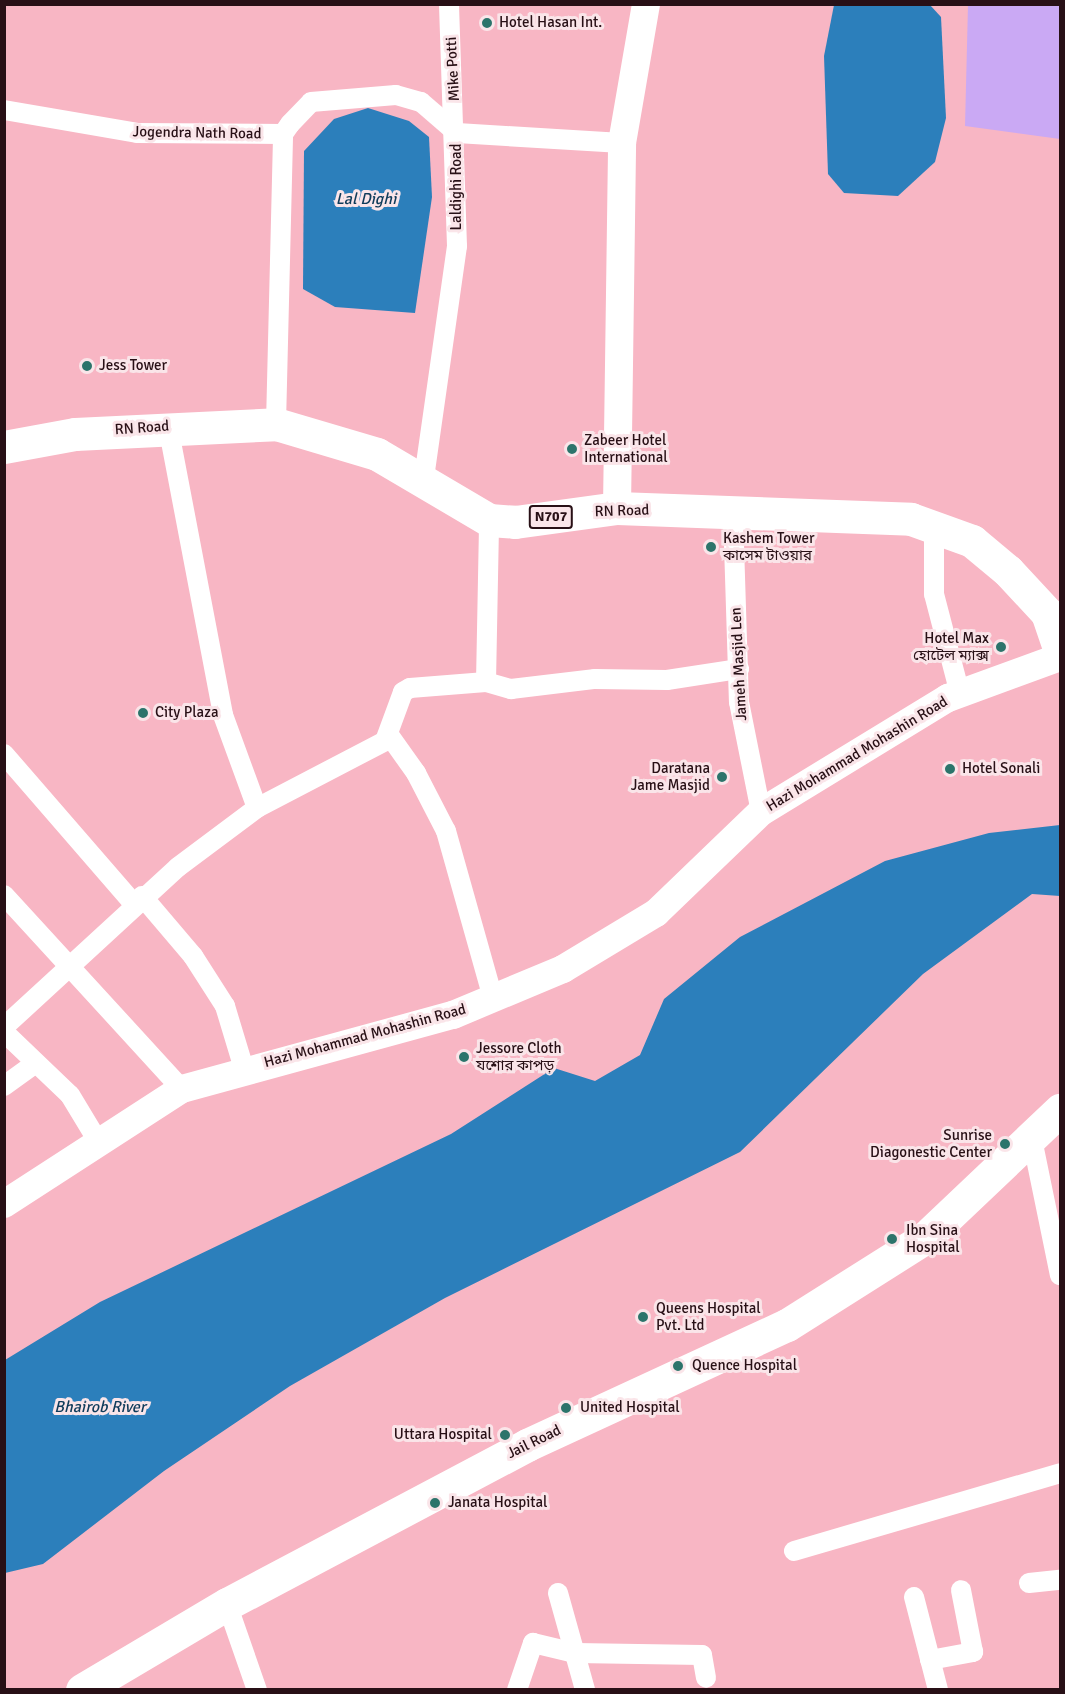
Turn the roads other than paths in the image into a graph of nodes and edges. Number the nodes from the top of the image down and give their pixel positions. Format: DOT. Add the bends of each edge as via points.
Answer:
graph roads {
  1 [pos="449,4"];
  2 [pos="646,4"];
  3 [pos="4,110"];
  4 [pos="283,134"];
  5 [pos="457,134"];
  6 [pos="622,142"];
  7 [pos="276,424"];
  8 [pos="168,426"];
  9 [pos="4,447"];
  10 [pos="424,478"];
  11 [pos="617,508"];
  12 [pos="733,513"];
  13 [pos="489,520"];
  14 [pos="934,524"];
  15 [pos="1060,651"];
  16 [pos="1060,657"];
  17 [pos="739,669"];
  18 [pos="486,682"];
  19 [pos="960,694"];
  20 [pos="389,735"];
  21 [pos="4,754"];
  22 [pos="257,808"];
  23 [pos="761,812"];
  24 [pos="4,895"];
  25 [pos="138,899"];
  26 [pos="73,968"];
  27 [pos="493,998"];
  28 [pos="4,1027"];
  29 [pos="4,1032"];
  30 [pos="36,1063"];
  31 [pos="244,1069"];
  32 [pos="4,1086"];
  33 [pos="182,1089"];
  34 [pos="1060,1110"];
  35 [pos="1032,1138"];
  36 [pos="99,1143"];
  37 [pos="4,1204"];
  38 [pos="1060,1275"];
  39 [pos="1060,1473"];
  40 [pos="794,1551"];
  41 [pos="1060,1580"];
  42 [pos="1029,1583"];
  43 [pos="961,1590"];
  44 [pos="558,1593"];
  45 [pos="914,1597"];
  46 [pos="227,1604"];
  47 [pos="575,1653"];
  48 [pos="930,1660"];
  49 [pos="706,1678"];
  50 [pos="82,1689"];
  51 [pos="257,1689"];
  52 [pos="517,1689"];
  53 [pos="585,1689"];
  54 [pos="938,1689"];
  1 -- 5 [label="street, Mike Potti"];
  2 -- 6 [label="street"];
  3 -- 4 [label="street, Jogendra Nath Road" via="137,133"];
  4 -- 5 [label="street, Laldighi Road" via="311,102 369,94 422,102"];
  4 -- 7 [label="street"];
  5 -- 6 [label="street"];
  5 -- 10 [label="street, Laldighi Road" via="457,246"];
  6 -- 11 [label="street"];
  7 -- 8 [label="highway, RN Road"];
  7 -- 10 [label="highway, RN Road" via="326,435"];
  8 -- 9 [label="highway, RN Road" via="75,434"];
  8 -- 22 [label="street" via="224,715"];
  10 -- 13 [label="highway, RN Road"];
  11 -- 12 [label="highway, RN Road / N707"];
  11 -- 13 [label="highway, RN Road / N707" via="515,522"];
  12 -- 14 [label="highway, RN Road / N707"];
  12 -- 17 [label="street, Jameh Masjid Len"];
  13 -- 18 [label="street"];
  14 -- 15 [label="highway, RN Road / N707" via="972,541 1008,571 1047,613"];
  14 -- 19 [label="street" via="934,594"];
  16 -- 19 [label="street, Hazi Mohammad Mohashin Road"];
  17 -- 18 [label="street" via="667,680 595,678 511,689"];
  17 -- 23 [label="street, Jameh Masjid Len" via="746,760"];
  18 -- 20 [label="street" via="403,692"];
  19 -- 23 [label="street, Hazi Mohammad Mohashin Road"];
  20 -- 22 [label="street"];
  20 -- 27 [label="street" via="416,773 446,831"];
  21 -- 25 [label="street"];
  22 -- 25 [label="street"];
  23 -- 27 [label="street, Hazi Mohammad Mohashin Road" via="646,919 563,969"];
  24 -- 26 [label="street"];
  25 -- 26 [label="street"];
  25 -- 31 [label="street" via="194,956 225,1006"];
  26 -- 28 [label="street"];
  26 -- 33 [label="street"];
  27 -- 31 [label="street, Hazi Mohammad Mohashin Road" via="453,1016"];
  29 -- 30 [label="street"];
  30 -- 32 [label="street"];
  30 -- 36 [label="street" via="70,1095"];
  31 -- 33 [label="street, Hazi Mohammad Mohashin Road"];
  33 -- 36 [label="street, Hazi Mohammad Mohashin Road"];
  34 -- 35 [label="highway, Jail Road"];
  35 -- 38 [label="street"];
  35 -- 46 [label="highway, Jail Road" via="926,1237 787,1325 527,1445"];
  36 -- 37 [label="street, Hazi Mohammad Mohashin Road"];
  39 -- 40 [label="street"];
  41 -- 42 [label="street"];
  43 -- 48 [label="street" via="973,1652"];
  44 -- 47 [label="street"];
  45 -- 48 [label="street"];
  46 -- 50 [label="highway, Jail Road"];
  46 -- 51 [label="street"];
  47 -- 49 [label="street" via="702,1655"];
  47 -- 52 [label="street" via="533,1643"];
  47 -- 53 [label="street"];
  48 -- 54 [label="street"];
}
